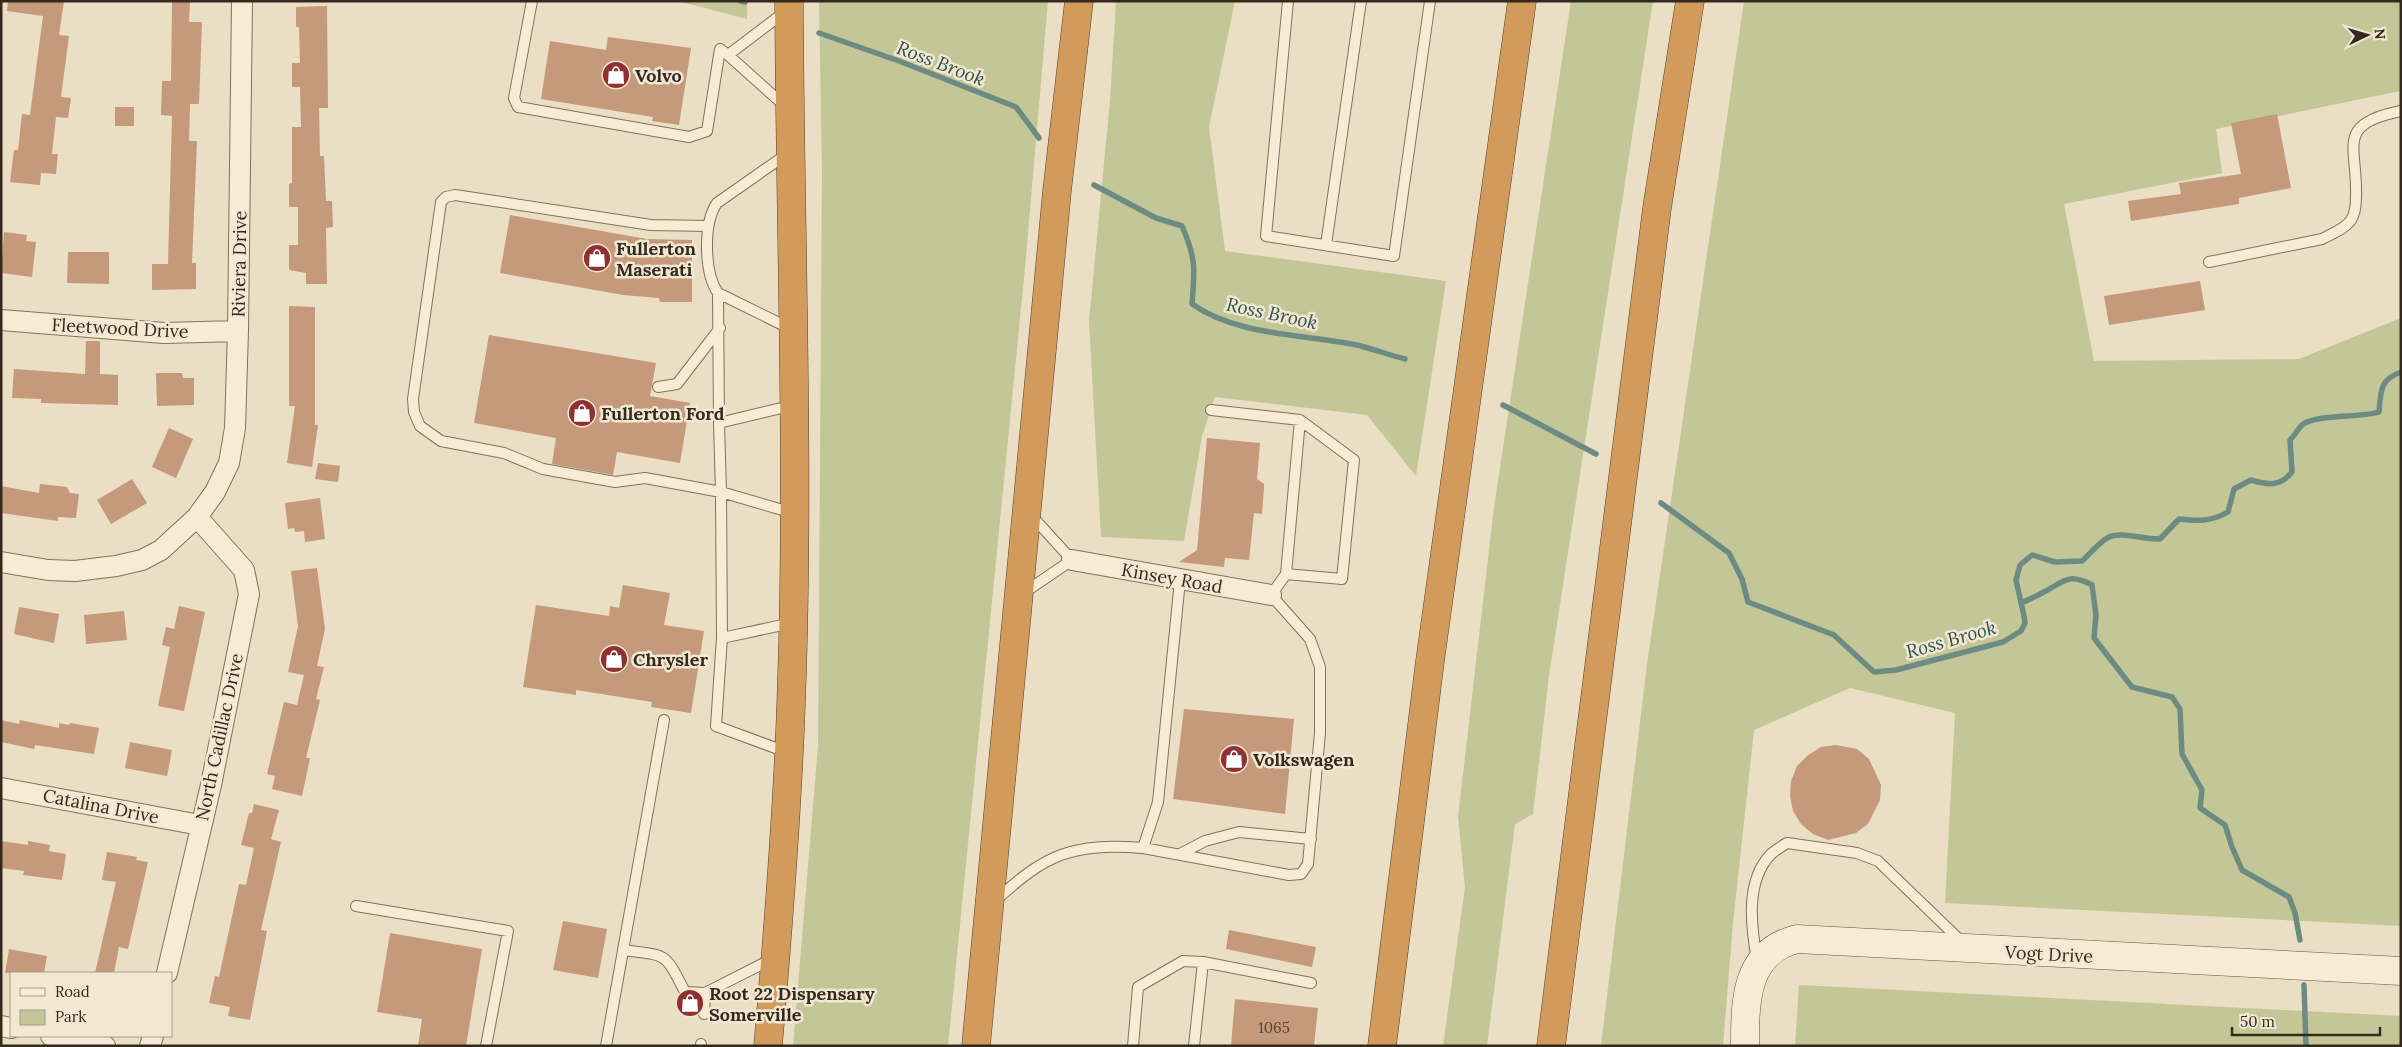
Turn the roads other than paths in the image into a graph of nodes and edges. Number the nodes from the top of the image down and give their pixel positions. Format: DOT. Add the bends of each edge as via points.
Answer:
graph roads {
  1 [pos="242,1"];
  2 [pos="532,1"];
  3 [pos="1079,1"];
  4 [pos="1288,1"];
  5 [pos="1361,1"];
  6 [pos="1430,1"];
  7 [pos="1522,1"];
  8 [pos="1690,1"];
  9 [pos="789,5"];
  10 [pos="728,55"];
  11 [pos="789,110"];
  12 [pos="2401,111"];
  13 [pos="790,152"];
  14 [pos="708,226"];
  15 [pos="1326,246"];
  16 [pos="2209,262"];
  17 [pos="718,293"];
  18 [pos="1,320"];
  19 [pos="720,328"];
  20 [pos="238,331"];
  21 [pos="795,331"];
  22 [pos="658,387"];
  23 [pos="795,405"];
  24 [pos="1211,410"];
  25 [pos="1300,420"];
  26 [pos="719,422"];
  27 [pos="721,492"];
  28 [pos="1026,510"];
  29 [pos="794,513"];
  30 [pos="197,517"];
  31 [pos="1072,560"];
  32 [pos="1,562"];
  33 [pos="1286,574"];
  34 [pos="1180,580"];
  35 [pos="1271,595"];
  36 [pos="1017,597"];
  37 [pos="792,623"];
  38 [pos="722,638"];
  39 [pos="664,720"];
  40 [pos="789,753"];
  41 [pos="1,788"];
  42 [pos="200,825"];
  43 [pos="1311,839"];
  44 [pos="1143,848"];
  45 [pos="1180,854"];
  46 [pos="356,906"];
  47 [pos="989,906"];
  48 [pos="623,950"];
  49 [pos="1970,950"];
  50 [pos="776,957"];
  51 [pos="1203,962"];
  52 [pos="1758,964"];
  53 [pos="2401,971"];
  54 [pos="167,972"];
  55 [pos="1311,982"];
  56 [pos="773,987"];
  57 [pos="705,994"];
  58 [pos="704,1014"];
  59 [pos="56,1037"];
  60 [pos="105,1046"];
  61 [pos="486,1046"];
  62 [pos="606,1046"];
  63 [pos="754,1046"];
  64 [pos="768,1046"];
  65 [pos="976,1046"];
  66 [pos="1133,1046"];
  67 [pos="1194,1046"];
  68 [pos="1382,1046"];
  69 [pos="1551,1046"];
  70 [pos="1745,1046"];
  1 -- 20 [label="street, Riviera Drive"];
  2 -- 10 [label="lane" via="514,98 518,107 689,137 699,135 707,131 720,49"];
  3 -- 28 [label="highway"];
  4 -- 15 [label="lane" via="1266,236"];
  5 -- 15 [label="lane"];
  6 -- 15 [label="lane" via="1394,256"];
  7 -- 68 [label="highway" via="1431,651"];
  8 -- 69 [label="highway" via="1656,218"];
  9 -- 10 [label="lane"];
  9 -- 11 [label="highway"];
  10 -- 11 [label="lane"];
  11 -- 13 [label="highway"];
  12 -- 16 [label="lane" via="2376,116 2363,124 2356,134 2352,151 2357,182 2356,204 2351,220 2338,231 2322,239"];
  13 -- 14 [label="lane" via="717,203"];
  13 -- 21 [label="highway"];
  14 -- 17 [label="lane" via="708,269"];
  14 -- 27 [label="lane" via="651,225 455,195 446,197 441,202 413,399 420,426 441,441 504,453 543,469 615,482 645,478"];
  17 -- 19 [label="lane"];
  17 -- 21 [label="lane"];
  18 -- 20 [label="street, Fleetwood Drive" via="164,332"];
  19 -- 22 [label="lane" via="677,384"];
  19 -- 26 [label="lane"];
  20 -- 30 [label="street, Riviera Drive" via="236,428 229,463 215,492"];
  21 -- 23 [label="highway"];
  23 -- 26 [label="lane"];
  23 -- 29 [label="highway"];
  24 -- 25 [label="lane"];
  25 -- 33 [label="lane"];
  25 -- 33 [label="lane" via="1354,460 1342,579"];
  26 -- 27 [label="lane"];
  27 -- 29 [label="lane"];
  27 -- 38 [label="lane"];
  28 -- 31 [label="lane"];
  28 -- 36 [label="highway"];
  29 -- 37 [label="highway"];
  30 -- 32 [label="street, Riviera Drive" via="161,550 142,560 116,566 75,571"];
  30 -- 42 [label="street, North Cadillac Drive" via="244,570 249,594"];
  31 -- 34 [label="street, Kinsey Road"];
  31 -- 36 [label="lane"];
  33 -- 35 [label="lane"];
  34 -- 35 [label="street, Kinsey Road"];
  34 -- 44 [label="lane" via="1158,802"];
  35 -- 43 [label="lane" via="1310,639 1320,667 1320,733"];
  36 -- 47 [label="highway"];
  37 -- 38 [label="lane"];
  37 -- 40 [label="highway"];
  38 -- 40 [label="lane" via="716,726"];
  39 -- 48 [label="lane"];
  40 -- 50 [label="highway"];
  41 -- 42 [label="street, Catalina Drive"];
  42 -- 54 [label="street, North Cadillac Drive"];
  43 -- 45 [label="lane" via="1239,832 1205,841"];
  43 -- 45 [label="lane" via="1307,868 1298,875"];
  44 -- 45 [label="lane"];
  44 -- 47 [label="lane" via="1105,846 1068,851 1017,880"];
  46 -- 61 [label="lane" via="508,932"];
  47 -- 65 [label="highway"];
  48 -- 57 [label="lane" via="660,955 669,961 685,992"];
  48 -- 62 [label="lane"];
  49 -- 52 [label="street, Vogt Drive" via="1797,939 1781,943"];
  49 -- 52 [label="lane" via="1878,861 1856,853 1787,843 1771,854 1755,881 1752,913"];
  49 -- 53 [label="street, Vogt Drive"];
  50 -- 56 [label="highway"];
  50 -- 57 [label="lane"];
  51 -- 55 [label="lane"];
  51 -- 66 [label="lane" via="1183,961 1138,987"];
  51 -- 67 [label="lane"];
  52 -- 70 [label="street, Vogt Drive" via="1750,983 1745,1014"];
  56 -- 63 [label="highway"];
  56 -- 64 [label="highway"];
  57 -- 58 [label="lane"];
  59 -- 60 [label="street"];
}
